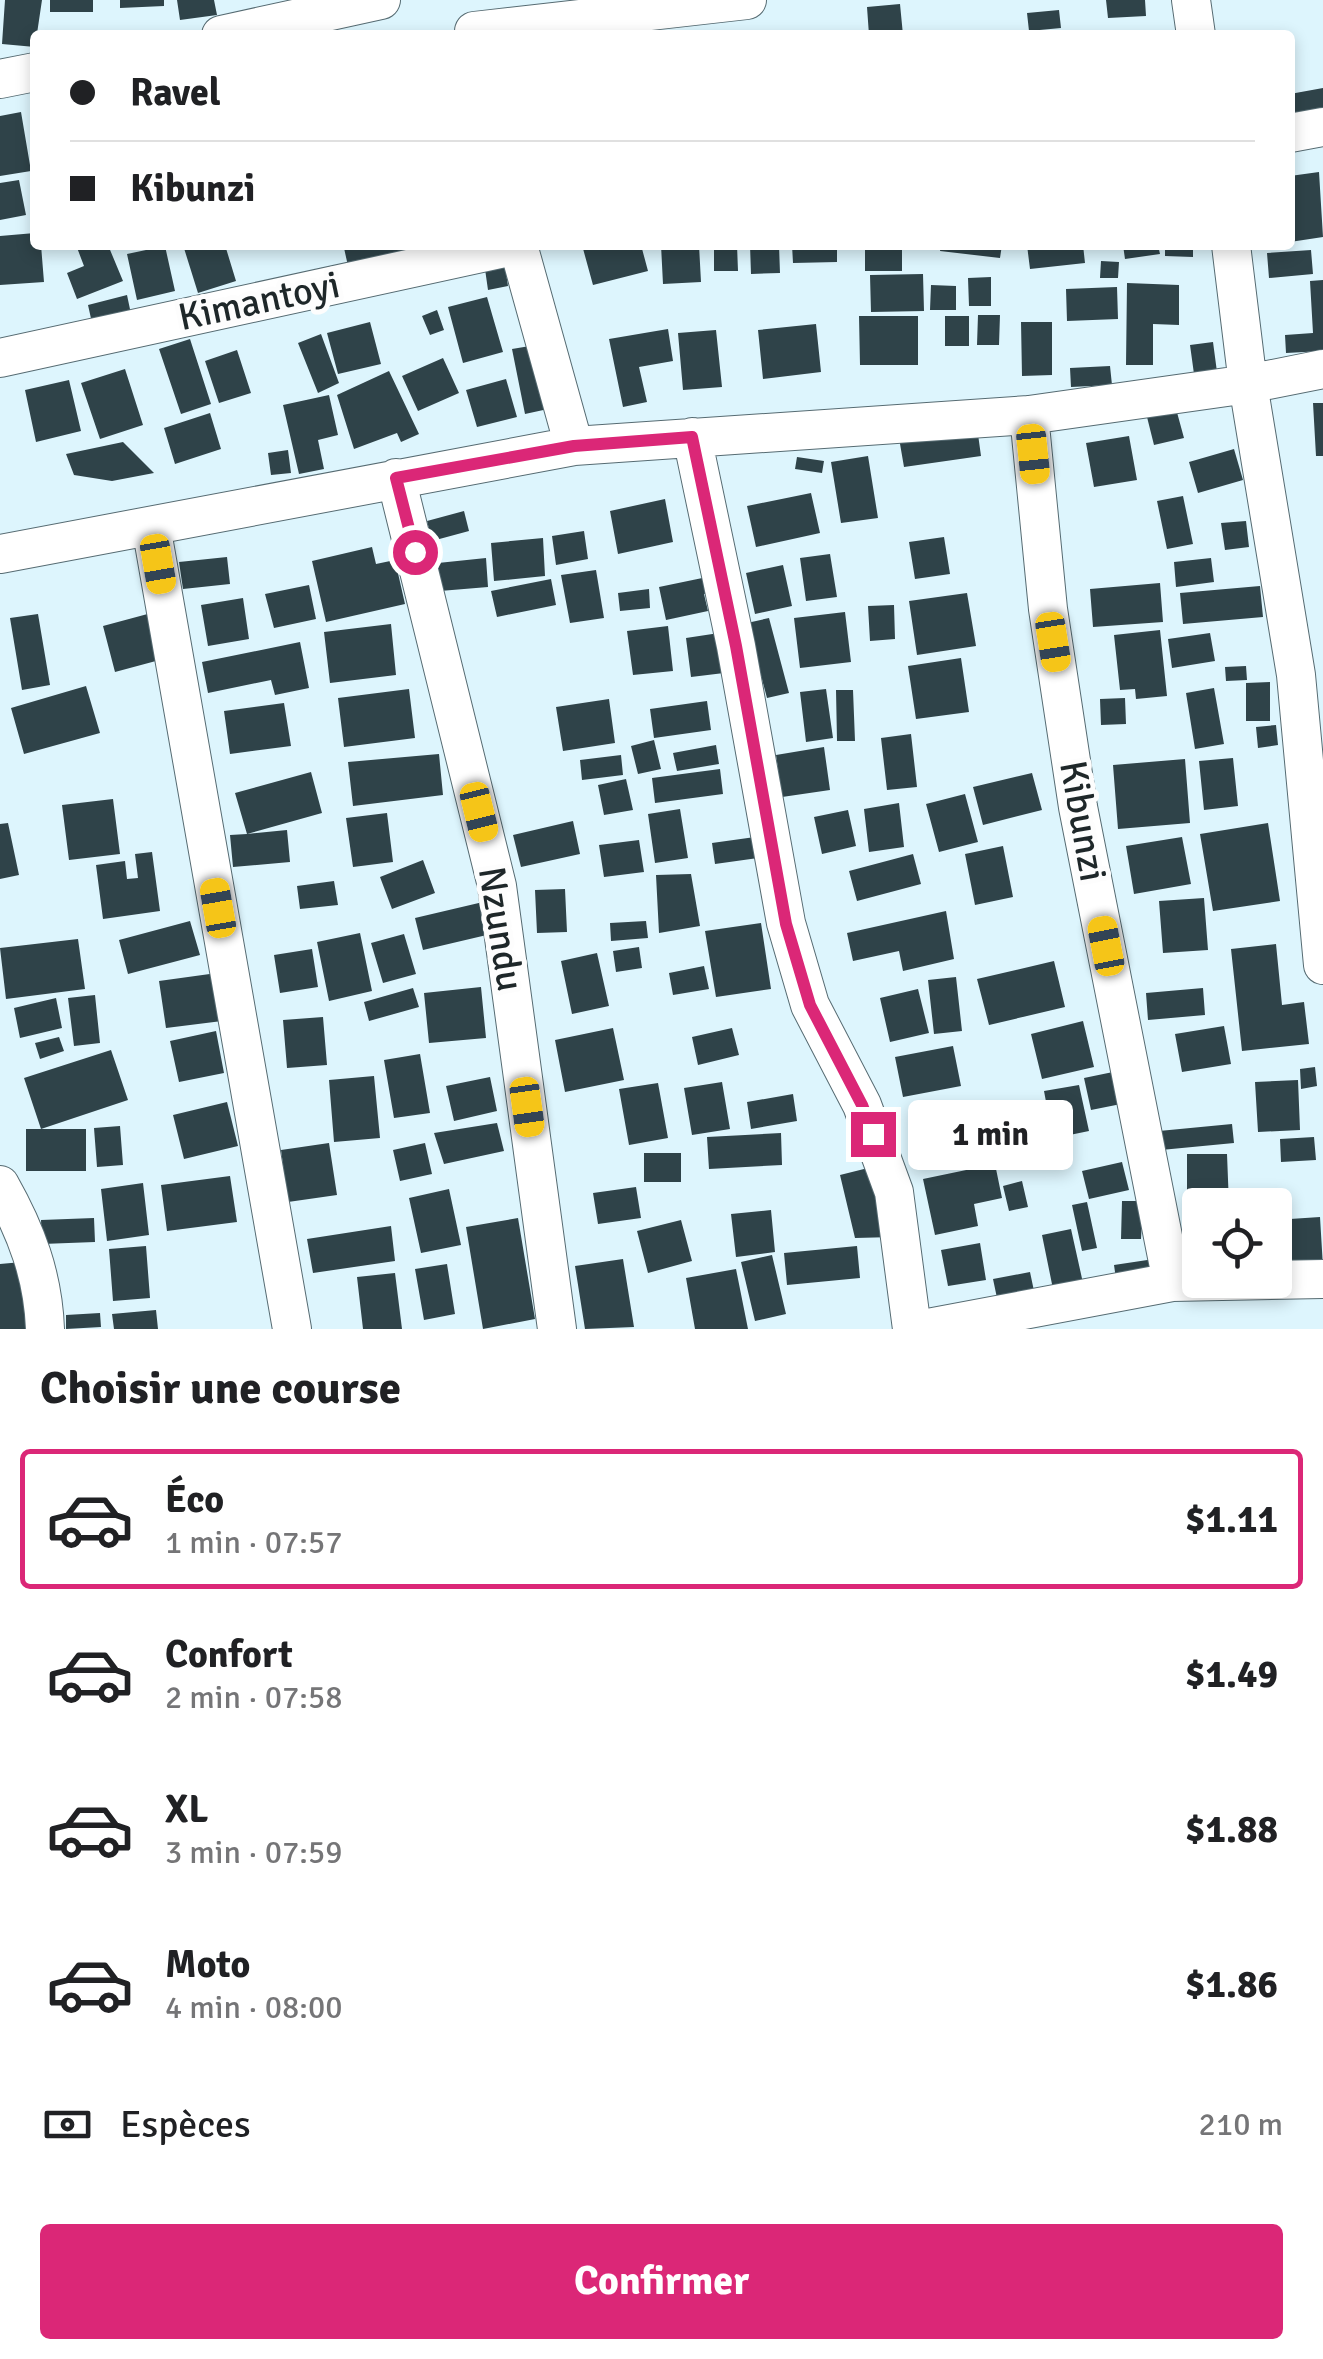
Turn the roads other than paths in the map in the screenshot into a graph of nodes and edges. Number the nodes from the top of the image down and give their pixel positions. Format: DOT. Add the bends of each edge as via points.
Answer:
graph roads {
  1 [pos="381,0"];
  2 [pos="746,0"];
  3 [pos="1190,0"];
  4 [pos="471,22"];
  5 [pos="244,30"];
  6 [pos="1195,30"];
  7 [pos="30,73"];
  8 [pos="0,79"];
  9 [pos="1323,127"];
  10 [pos="1295,132"];
  11 [pos="495,250"];
  12 [pos="519,250"];
  13 [pos="1232,250"];
  14 [pos="0,358"];
  15 [pos="1323,368"];
  16 [pos="1248,384"];
  17 [pos="1029,416"];
  18 [pos="692,437"];
  19 [pos="574,446"];
  20 [pos="396,478"];
  21 [pos="151,526"];
  22 [pos="0,554"];
  23 [pos="1323,965"];
  24 [pos="0,1184"];
  25 [pos="1323,1279"];
  26 [pos="1172,1282"];
  27 [pos="45,1329"];
  28 [pos="292,1329"];
  29 [pos="557,1329"];
  30 [pos="912,1329"];
  31 [pos="922,1329"];
  1 -- 5 [label="street"];
  2 -- 4 [label="street"];
  3 -- 6 [label="street"];
  7 -- 8 [label="street"];
  9 -- 10 [label="street"];
  11 -- 14 [label="street, Kimantoyi"];
  12 -- 19 [label="street"];
  13 -- 16 [label="street"];
  15 -- 16 [label="street"];
  16 -- 17 [label="street"];
  16 -- 23 [label="street" via="1296,675"];
  17 -- 18 [label="street"];
  17 -- 26 [label="street, Kibunzi" via="1078,808"];
  18 -- 19 [label="street"];
  18 -- 30 [label="street" via="786,924 810,1005 862,1105 894,1192"];
  19 -- 20 [label="street"];
  20 -- 21 [label="street"];
  20 -- 29 [label="street, Nzundu" via="497,886"];
  21 -- 22 [label="street"];
  21 -- 28 [label="street"];
  24 -- 27 [label="street" via="25,1230 44,1292"];
  25 -- 26 [label="street"];
  26 -- 31 [label="street"];
}
